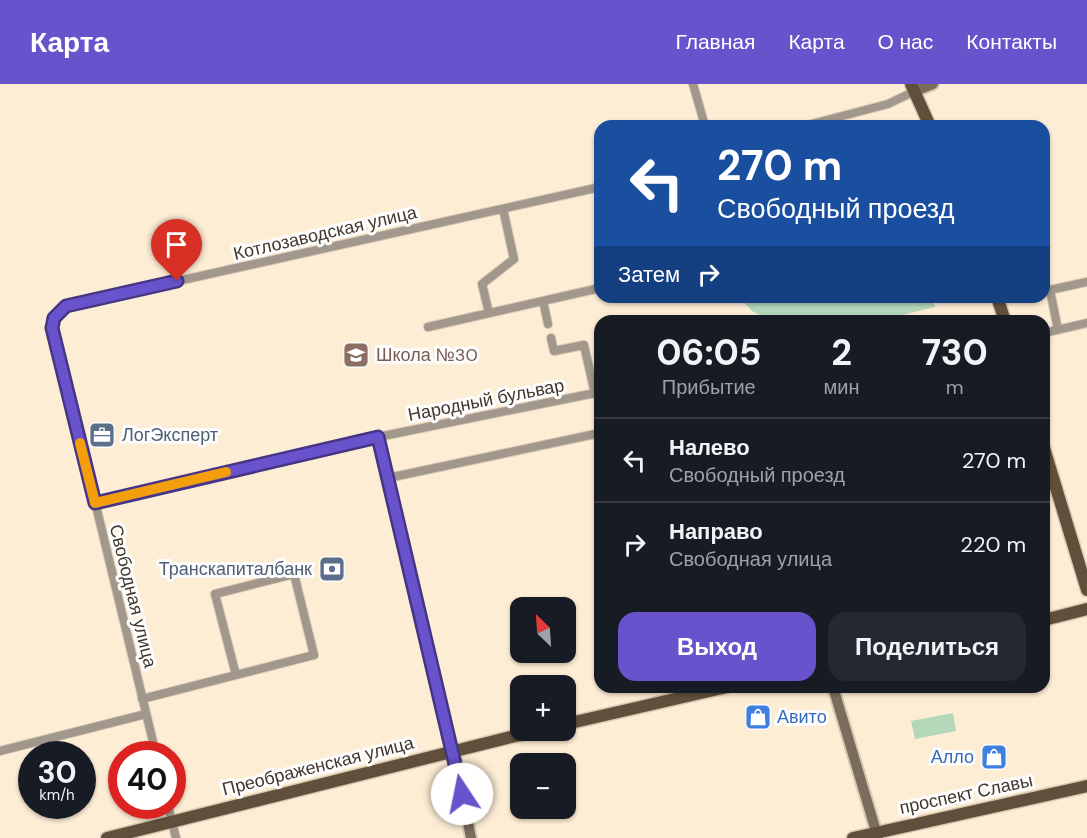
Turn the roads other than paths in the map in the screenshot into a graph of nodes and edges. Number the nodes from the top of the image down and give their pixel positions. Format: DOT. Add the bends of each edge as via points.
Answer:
graph roads {
  1 [pos="693,84"];
  2 [pos="933,84"];
  3 [pos="913,89"];
  4 [pos="703,120"];
  5 [pos="827,120"];
  6 [pos="927,120"];
  7 [pos="594,188"];
  8 [pos="503,209"];
  9 [pos="1087,282"];
  10 [pos="594,289"];
  11 [pos="543,301"];
  12 [pos="59,312"];
  13 [pos="489,313"];
  14 [pos="1087,323"];
  15 [pos="548,324"];
  16 [pos="428,327"];
  17 [pos="1058,330"];
  18 [pos="1050,332"];
  19 [pos="551,338"];
  20 [pos="594,382"];
  21 [pos="594,394"];
  22 [pos="594,434"];
  23 [pos="378,437"];
  24 [pos="1050,468"];
  25 [pos="388,478"];
  26 [pos="95,503"];
  27 [pos="1087,590"];
  28 [pos="1087,609"];
  29 [pos="1050,618"];
  30 [pos="236,675"];
  31 [pos="701,693"];
  32 [pos="834,693"];
  33 [pos="142,699"];
  34 [pos="146,714"];
  35 [pos="576,722"];
  36 [pos="510,737"];
  37 [pos="153,741"];
  38 [pos="454,750"];
  39 [pos="0,751"];
  40 [pos="1087,786"];
  41 [pos="172,821"];
  42 [pos="877,835"];
  43 [pos="107,838"];
  44 [pos="176,838"];
  45 [pos="471,838"];
  46 [pos="854,838"];
  1 -- 4 [label="street"];
  2 -- 3 [label="street"];
  3 -- 5 [label="street" via="888,104"];
  3 -- 6 [label="main road"];
  7 -- 8 [label="street, Котлозаводская улица"];
  8 -- 12 [label="street, Котлозаводская улица" via="66,306"];
  8 -- 13 [label="street" via="514,260 482,284"];
  9 -- 17 [label="street" via="1050,290"];
  10 -- 11 [label="street"];
  11 -- 13 [label="street"];
  11 -- 15 [label="street"];
  12 -- 26 [label="street, Свободная улица" via="52,328"];
  13 -- 16 [label="street"];
  14 -- 17 [label="street"];
  17 -- 18 [label="street"];
  19 -- 20 [label="street" via="554,351 584,345"];
  21 -- 23 [label="street, Народный бульвар"];
  22 -- 25 [label="street"];
  23 -- 25 [label="street"];
  23 -- 26 [label="street, Народный бульвар"];
  24 -- 27 [label="main road"];
  25 -- 38 [label="street"];
  26 -- 33 [label="street, Свободная улица"];
  28 -- 29 [label="main road"];
  30 -- 30 [label="street" via="314,655 294,574 215,594"];
  30 -- 33 [label="street"];
  31 -- 35 [label="main road"];
  32 -- 42 [label="street"];
  33 -- 34 [label="street, Свободная улица"];
  34 -- 37 [label="street, Свободная улица"];
  34 -- 39 [label="street"];
  36 -- 38 [label="main road, Преображенская улица"];
  38 -- 41 [label="main road, Преображенская улица"];
  38 -- 45 [label="street"];
  40 -- 42 [label="main road, проспект Славы"];
  41 -- 43 [label="main road, Преображенская улица"];
  41 -- 44 [label="street"];
  42 -- 46 [label="main road, проспект Славы"];
}
